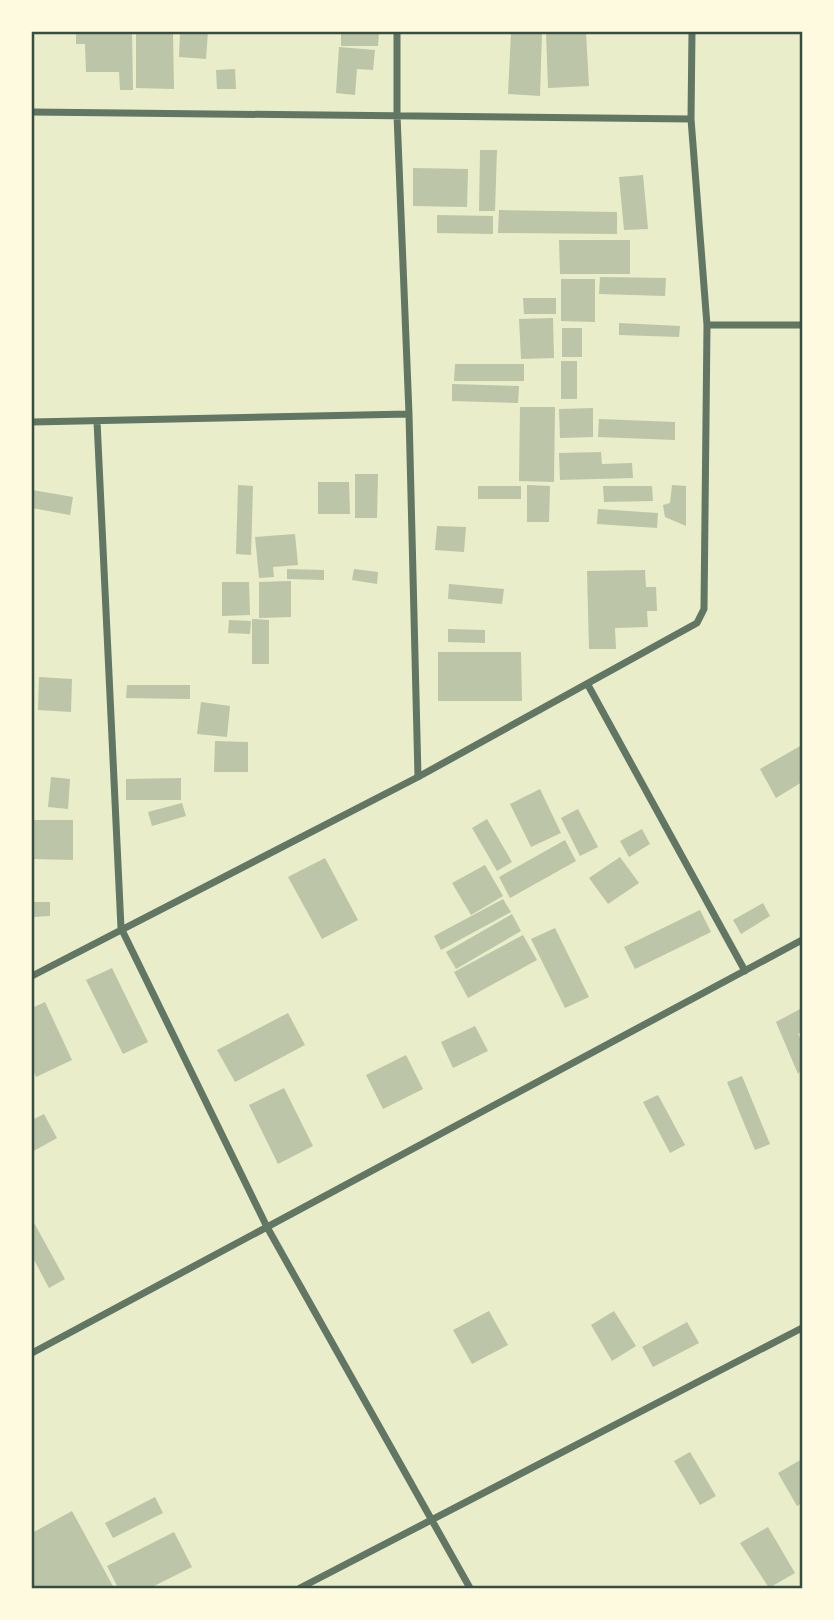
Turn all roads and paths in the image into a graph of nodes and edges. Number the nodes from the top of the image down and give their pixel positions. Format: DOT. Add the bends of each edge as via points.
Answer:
graph roads {
  1 [pos="397,32"];
  2 [pos="692,32"];
  3 [pos="32,112"];
  4 [pos="397,115"];
  5 [pos="691,119"];
  6 [pos="707,325"];
  7 [pos="803,325"];
  8 [pos="409,414"];
  9 [pos="97,421"];
  10 [pos="32,422"];
  11 [pos="588,685"];
  12 [pos="418,777"];
  13 [pos="121,928"];
  14 [pos="801,940"];
  15 [pos="745,971"];
  16 [pos="32,976"];
  17 [pos="267,1227"];
  18 [pos="803,1328"];
  19 [pos="32,1353"];
  20 [pos="431,1520"];
  21 [pos="300,1588"];
  22 [pos="470,1588"];
  1 -- 4 [label="street"];
  2 -- 5 [label="street"];
  3 -- 4 [label="street"];
  4 -- 5 [label="street"];
  4 -- 8 [label="street"];
  5 -- 6 [label="street"];
  6 -- 7 [label="street"];
  6 -- 11 [label="street" via="704,609 690,629"];
  8 -- 9 [label="street"];
  8 -- 12 [label="street"];
  9 -- 10 [label="street"];
  9 -- 13 [label="street"];
  11 -- 12 [label="street"];
  11 -- 15 [label="street"];
  12 -- 13 [label="street"];
  13 -- 16 [label="street"];
  13 -- 17 [label="street"];
  14 -- 15 [label="street"];
  15 -- 17 [label="street"];
  17 -- 19 [label="street"];
  17 -- 20 [label="street"];
  18 -- 20 [label="street"];
  20 -- 21 [label="street"];
  20 -- 22 [label="street"];
}
